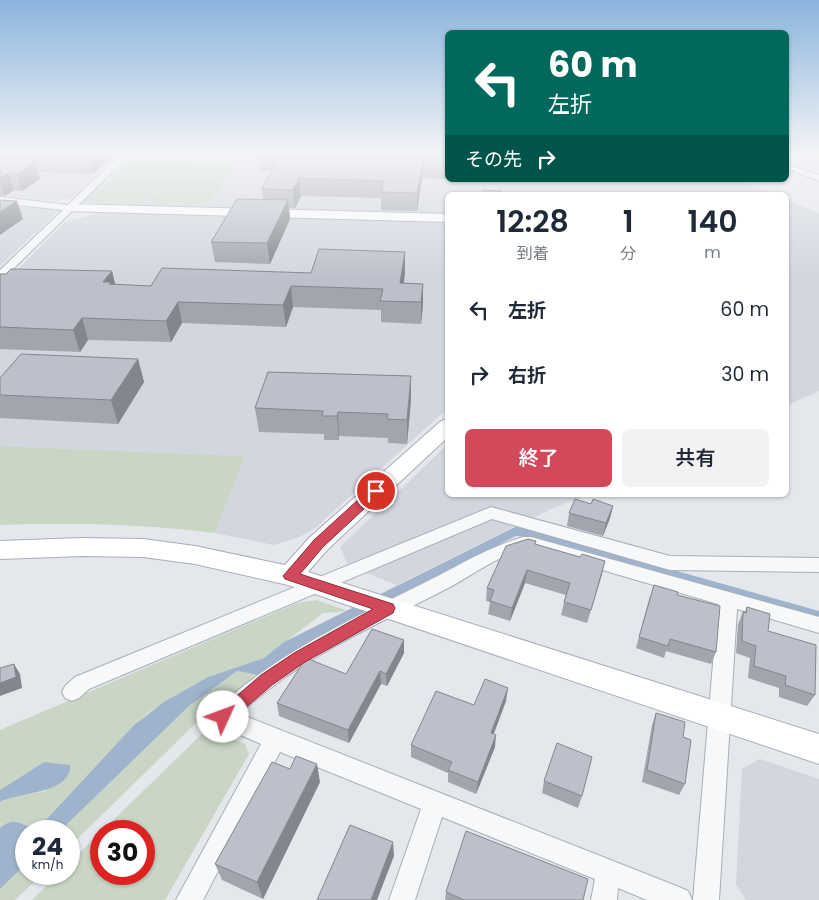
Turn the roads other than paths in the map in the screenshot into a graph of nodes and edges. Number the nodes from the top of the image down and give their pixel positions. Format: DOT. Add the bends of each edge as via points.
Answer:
graph roads {
  1 [pos="83,195"];
  2 [pos="0,200"];
  3 [pos="70,208"];
  4 [pos="445,218"];
  5 [pos="0,276"];
  6 [pos="445,428"];
  7 [pos="0,550"];
  8 [pos="819,565"];
  9 [pos="290,576"];
  10 [pos="316,585"];
  11 [pos="728,600"];
  12 [pos="388,608"];
  13 [pos="819,625"];
  14 [pos="72,692"];
  15 [pos="718,717"];
  16 [pos="275,740"];
  17 [pos="819,750"];
  18 [pos="435,804"];
  19 [pos="608,872"];
  20 [pos="189,900"];
  21 [pos="402,900"];
  22 [pos="604,900"];
  23 [pos="680,900"];
  24 [pos="706,900"];
  1 -- 3 [label="street"];
  2 -- 3 [label="street"];
  3 -- 4 [label="street"];
  3 -- 5 [label="street"];
  6 -- 9 [label="street" via="318,544"];
  7 -- 9 [label="street" via="70,547 162,550"];
  8 -- 10 [label="street" via="670,563 491,513"];
  9 -- 10 [label="street"];
  10 -- 12 [label="street"];
  10 -- 14 [label="street" via="82,683"];
  11 -- 12 [label="street" via="523,543"];
  11 -- 13 [label="street"];
  11 -- 15 [label="street"];
  12 -- 15 [label="street"];
  12 -- 16 [label="street" via="299,657 223,717"];
  15 -- 17 [label="street"];
  15 -- 24 [label="street"];
  16 -- 18 [label="street"];
  16 -- 20 [label="street"];
  18 -- 19 [label="street"];
  18 -- 21 [label="street"];
  19 -- 22 [label="street"];
  19 -- 23 [label="street"];
}
